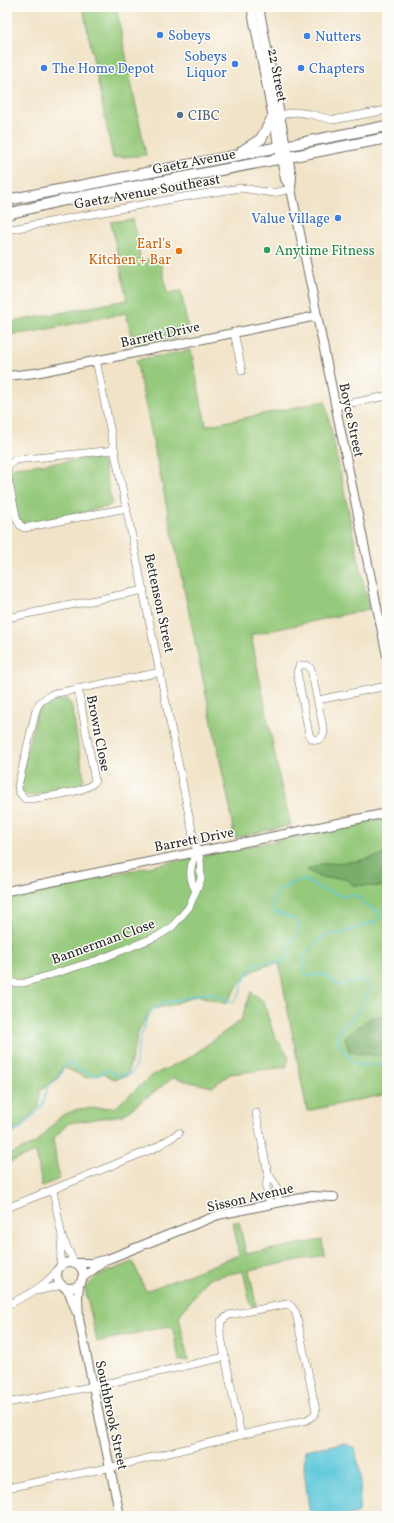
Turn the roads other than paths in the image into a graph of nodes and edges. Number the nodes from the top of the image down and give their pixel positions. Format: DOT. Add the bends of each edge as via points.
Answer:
graph roads {
  1 [pos="251,7"];
  2 [pos="259,7"];
  3 [pos="387,110"];
  4 [pos="276,116"];
  5 [pos="387,126"];
  6 [pos="387,138"];
  7 [pos="282,146"];
  8 [pos="237,155"];
  9 [pos="284,157"];
  10 [pos="291,190"];
  11 [pos="7,200"];
  12 [pos="7,214"];
  13 [pos="7,230"];
  14 [pos="317,316"];
  15 [pos="234,332"];
  16 [pos="96,360"];
  17 [pos="242,372"];
  18 [pos="7,376"];
  19 [pos="387,396"];
  20 [pos="336,406"];
  21 [pos="115,450"];
  22 [pos="127,508"];
  23 [pos="144,590"];
  24 [pos="7,618"];
  25 [pos="385,635"];
  26 [pos="387,656"];
  27 [pos="160,672"];
  28 [pos="387,686"];
  29 [pos="78,688"];
  30 [pos="318,700"];
  31 [pos="387,813"];
  32 [pos="197,852"];
  33 [pos="7,891"];
  34 [pos="7,979"];
  35 [pos="256,1113"];
  36 [pos="178,1133"];
  37 [pos="268,1174"];
  38 [pos="53,1190"];
  39 [pos="334,1197"];
  40 [pos="279,1202"];
  41 [pos="270,1204"];
  42 [pos="7,1208"];
  43 [pos="62,1237"];
  44 [pos="108,1259"];
  45 [pos="74,1263"];
  46 [pos="58,1268"];
  47 [pos="81,1281"];
  48 [pos="63,1286"];
  49 [pos="33,1292"];
  50 [pos="7,1305"];
  51 [pos="79,1319"];
  52 [pos="225,1357"];
  53 [pos="93,1386"];
  54 [pos="7,1403"];
  55 [pos="241,1435"];
  56 [pos="110,1468"];
  57 [pos="7,1488"];
  58 [pos="120,1516"];
  1 -- 4 [label="street, 22 Street"];
  2 -- 4 [label="street, 22 Street"];
  3 -- 4 [label="street" via="333,120 295,112"];
  4 -- 7 [label="street, 22 Street"];
  4 -- 8 [label="main road" via="262,138"];
  5 -- 7 [label="main road, Gaetz Avenue"];
  6 -- 9 [label="main road, Gaetz Avenue"];
  7 -- 8 [label="main road, Gaetz Avenue"];
  7 -- 9 [label="street, 22 Street"];
  8 -- 11 [label="main road, Gaetz Avenue"];
  9 -- 10 [label="street, Boyce Street" via="285,179"];
  9 -- 12 [label="main road, Gaetz Avenue" via="60,201"];
  10 -- 13 [label="street, Gaetz Avenue Southeast" via="273,193 249,188 234,189"];
  10 -- 14 [label="street, Boyce Street"];
  14 -- 15 [label="street, Barrett Drive"];
  14 -- 20 [label="street, Boyce Street"];
  15 -- 16 [label="street, Barrett Drive"];
  15 -- 17 [label="street"];
  16 -- 18 [label="street, Barrett Drive" via="35,373"];
  16 -- 21 [label="street, Bettenson Street"];
  19 -- 20 [label="street"];
  20 -- 25 [label="street, Boyce Street"];
  21 -- 22 [label="street, Bettenson Street"];
  21 -- 22 [label="street" via="15,460 9,464 7,474 17,520 24,528"];
  22 -- 23 [label="street, Bettenson Street"];
  23 -- 24 [label="street"];
  23 -- 27 [label="street, Bettenson Street"];
  25 -- 26 [label="street, Boyce Street"];
  27 -- 29 [label="street, Brown Close"];
  27 -- 32 [label="street, Bettenson Street"];
  28 -- 30 [label="street"];
  29 -- 29 [label="street, Brown Close" via="49,695 37,706 18,786 25,799 83,789 94,783 95,774"];
  30 -- 30 [label="street" via="311,669 305,664 299,666 297,672 309,734 312,739 318,740 324,732"];
  31 -- 32 [label="street, Barrett Drive"];
  32 -- 33 [label="street, Barrett Drive"];
  32 -- 34 [label="street, Bannerman Close" via="200,859 200,879 189,907 172,927 158,936 94,961 21,984"];
  35 -- 37 [label="street"];
  36 -- 38 [label="street" via="154,1148"];
  37 -- 40 [label="street" via="276,1185"];
  37 -- 41 [label="street" via="266,1187"];
  38 -- 42 [label="street"];
  38 -- 43 [label="street"];
  39 -- 40 [label="street, Sisson Avenue" via="311,1196"];
  40 -- 41 [label="street, Sisson Avenue"];
  41 -- 44 [label="street, Sisson Avenue" via="218,1215"];
  43 -- 45 [label="street"];
  43 -- 46 [label="street"];
  44 -- 45 [label="street, Sisson Avenue"];
  44 -- 47 [label="street, Sisson Avenue"];
  45 -- 46 [label="street" via="68,1262"];
  45 -- 47 [label="street" via="81,1268"];
  46 -- 48 [label="street" via="57,1279"];
  46 -- 49 [label="street" via="51,1278"];
  47 -- 48 [label="street" via="72,1288"];
  47 -- 51 [label="street, Southbrook Street" via="78,1297"];
  48 -- 49 [label="street"];
  48 -- 51 [label="street, Southbrook Street" via="70,1295"];
  49 -- 50 [label="street"];
  51 -- 53 [label="street, Southbrook Street"];
  52 -- 53 [label="street"];
  52 -- 55 [label="street"];
  52 -- 55 [label="street" via="220,1326 224,1317 281,1305 291,1306 296,1313 316,1406 314,1416 307,1420"];
  53 -- 54 [label="street"];
  53 -- 56 [label="street, Southbrook Street"];
  55 -- 56 [label="street"];
  56 -- 57 [label="street"];
  56 -- 58 [label="street, Southbrook Street"];
}
